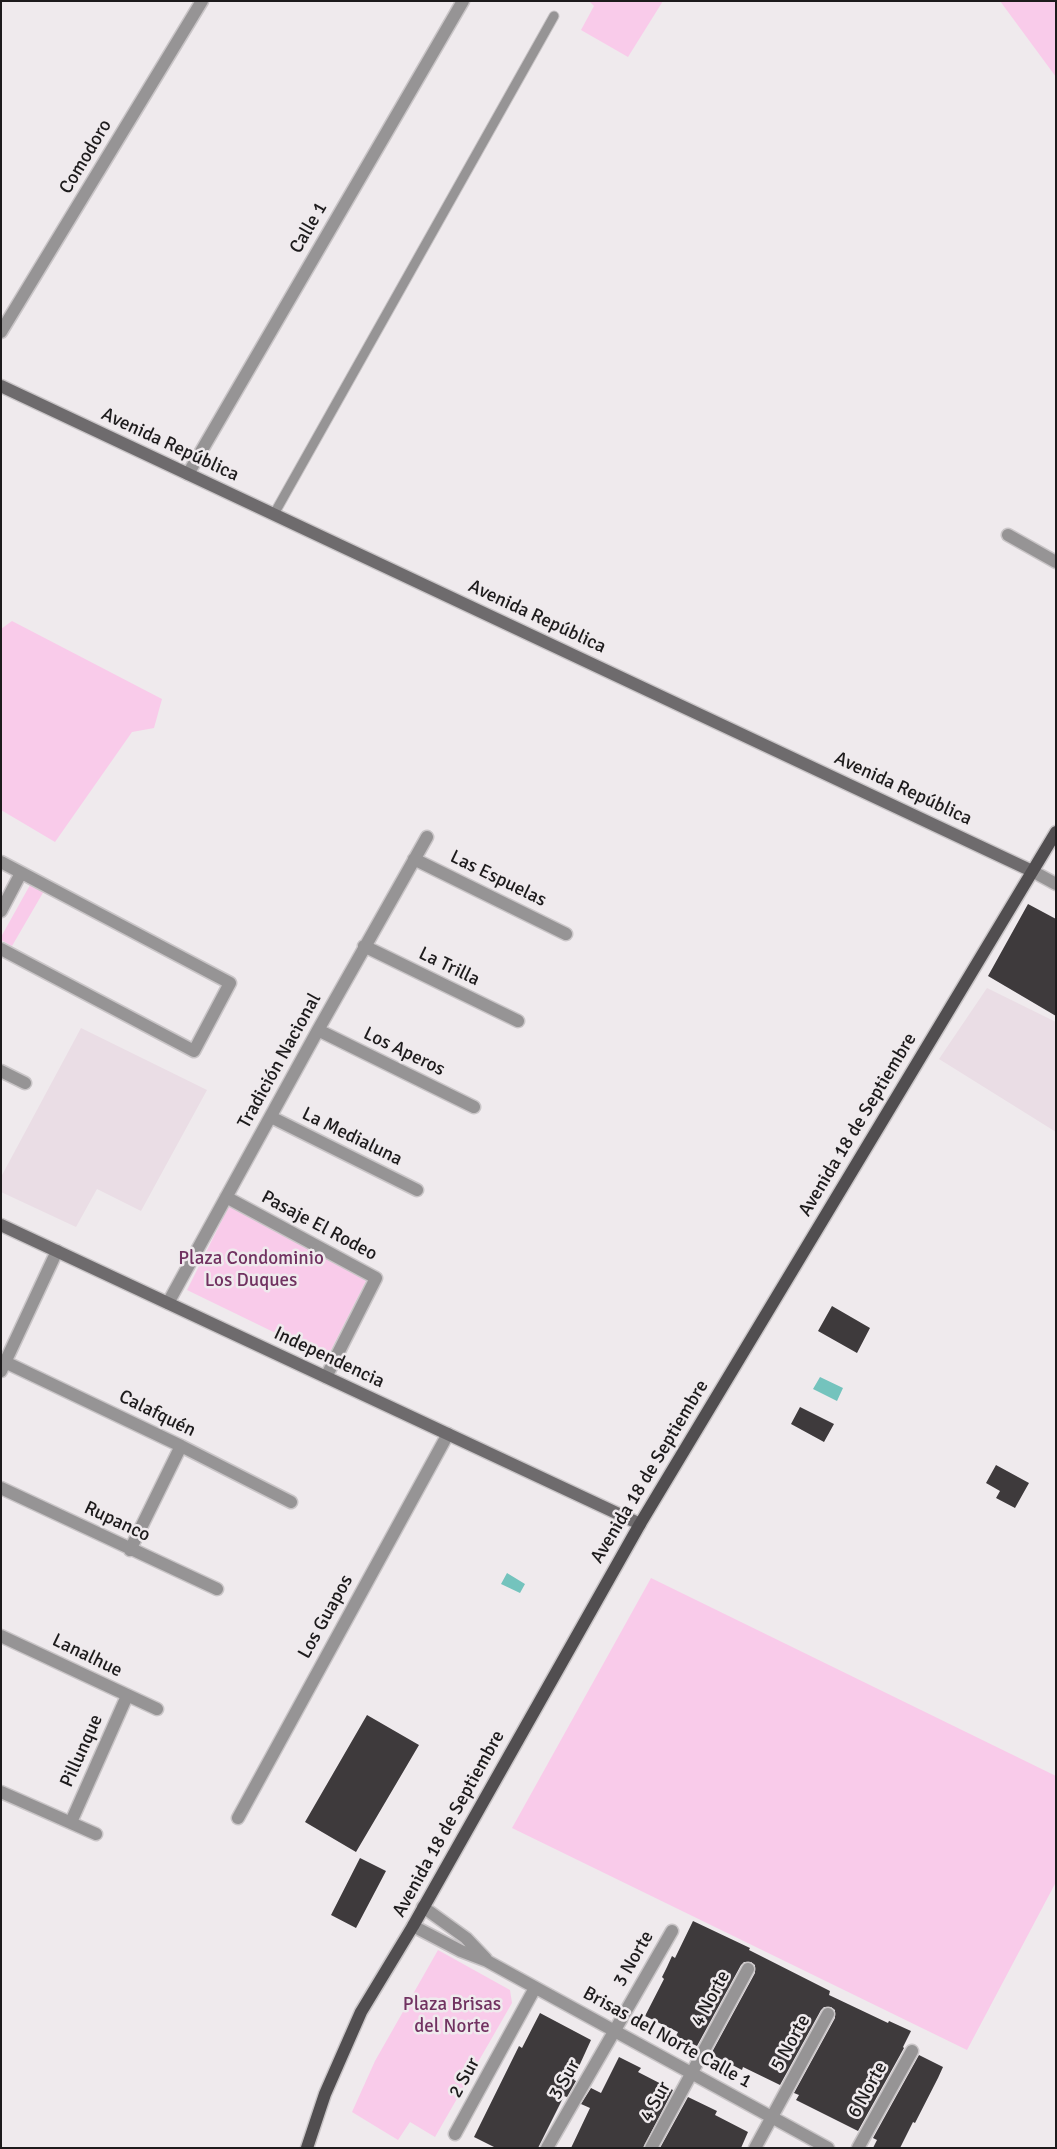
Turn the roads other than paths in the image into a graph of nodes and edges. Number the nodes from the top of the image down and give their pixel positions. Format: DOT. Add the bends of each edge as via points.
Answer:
graph roads {
  1 [pos="202,1"];
  2 [pos="463,1"];
  3 [pos="554,16"];
  4 [pos="1,332"];
  5 [pos="1,386"];
  6 [pos="188,474"];
  7 [pos="274,514"];
  8 [pos="1008,534"];
  9 [pos="1056,562"];
  10 [pos="1056,832"];
  11 [pos="427,837"];
  12 [pos="414,858"];
  13 [pos="1,862"];
  14 [pos="1032,871"];
  15 [pos="22,873"];
  16 [pos="1056,884"];
  17 [pos="1,911"];
  18 [pos="566,934"];
  19 [pos="364,946"];
  20 [pos="1,949"];
  21 [pos="518,1021"];
  22 [pos="318,1030"];
  23 [pos="1,1071"];
  24 [pos="25,1084"];
  25 [pos="474,1107"];
  26 [pos="271,1117"];
  27 [pos="418,1190"];
  28 [pos="226,1197"];
  29 [pos="1,1225"];
  30 [pos="57,1251"];
  31 [pos="168,1303"];
  32 [pos="3,1367"];
  33 [pos="326,1377"];
  34 [pos="448,1434"];
  35 [pos="181,1446"];
  36 [pos="1,1488"];
  37 [pos="291,1502"];
  38 [pos="640,1524"];
  39 [pos="130,1550"];
  40 [pos="216,1589"];
  41 [pos="1,1636"];
  42 [pos="127,1696"];
  43 [pos="157,1709"];
  44 [pos="1,1792"];
  45 [pos="238,1818"];
  46 [pos="71,1822"];
  47 [pos="96,1834"];
  48 [pos="423,1907"];
  49 [pos="413,1926"];
  50 [pos="672,1931"];
  51 [pos="487,1961"];
  52 [pos="748,1969"];
  53 [pos="535,1988"];
  54 [pos="828,2014"];
  55 [pos="614,2031"];
  56 [pos="912,2051"];
  57 [pos="693,2074"];
  58 [pos="772,2117"];
  59 [pos="455,2134"];
  60 [pos="307,2148"];
  61 [pos="547,2148"];
  62 [pos="652,2148"];
  63 [pos="755,2148"];
  64 [pos="828,2148"];
  65 [pos="858,2148"];
  1 -- 4 [label="street, Comodoro"];
  2 -- 6 [label="street, Calle 1"];
  3 -- 7 [label="lane"];
  5 -- 6 [label="main road, Avenida República"];
  6 -- 7 [label="main road, Avenida República"];
  7 -- 14 [label="main road, Avenida República"];
  8 -- 9 [label="street"];
  10 -- 14 [label="main road, Avenida 18 de Septiembre"];
  11 -- 12 [label="street, Tradición Nacional"];
  12 -- 18 [label="street, Las Espuelas"];
  12 -- 19 [label="street, Tradición Nacional"];
  13 -- 15 [label="street"];
  14 -- 16 [label="street, Avenida República"];
  14 -- 38 [label="main road, Avenida 18 de Septiembre"];
  15 -- 17 [label="street"];
  15 -- 20 [label="street" via="230,983 194,1051"];
  19 -- 21 [label="street, La Trilla"];
  19 -- 22 [label="street, Tradición Nacional"];
  22 -- 25 [label="street, Los Aperos"];
  22 -- 26 [label="street, Tradición Nacional"];
  23 -- 24 [label="street"];
  26 -- 27 [label="street, La Medialuna"];
  26 -- 28 [label="street, Tradición Nacional"];
  28 -- 31 [label="street, Tradición Nacional"];
  28 -- 33 [label="street, Pasaje El Rodeo" via="376,1278"];
  29 -- 30 [label="main road, Independencia"];
  30 -- 31 [label="main road, Independencia"];
  30 -- 32 [label="street"];
  31 -- 33 [label="main road, Independencia"];
  32 -- 35 [label="street, Calafquén"];
  33 -- 34 [label="main road, Independencia"];
  34 -- 38 [label="main road, Independencia"];
  34 -- 45 [label="street, Los Guapos"];
  35 -- 37 [label="street, Calafquén"];
  35 -- 39 [label="street"];
  36 -- 39 [label="street, Rupanco"];
  38 -- 48 [label="main road, Avenida 18 de Septiembre"];
  39 -- 40 [label="street, Rupanco"];
  41 -- 42 [label="street, Lanalhue"];
  42 -- 43 [label="street, Lanalhue"];
  42 -- 46 [label="street, Pillunque"];
  44 -- 46 [label="street"];
  46 -- 47 [label="street"];
  48 -- 49 [label="main road, Avenida 18 de Septiembre"];
  48 -- 51 [label="street, Brisas del Norte Calle 1" via="466,1938"];
  49 -- 51 [label="street, Brisas del Norte Calle 1"];
  49 -- 60 [label="main road, Avenida 18 de Septiembre" via="361,2012 325,2094"];
  50 -- 55 [label="street, 3 Norte"];
  51 -- 53 [label="street, Brisas del Norte Calle 1"];
  52 -- 57 [label="street, 4 Norte"];
  53 -- 55 [label="street, Brisas del Norte Calle 1"];
  53 -- 59 [label="street, 2 Sur"];
  54 -- 58 [label="street, 5 Norte"];
  55 -- 57 [label="street, Brisas del Norte Calle 1"];
  55 -- 61 [label="street, 3 Sur"];
  56 -- 65 [label="street, 6 Norte"];
  57 -- 58 [label="street, Brisas del Norte Calle 1"];
  57 -- 62 [label="street, 4 Sur"];
  58 -- 63 [label="street, 5 Norte"];
  58 -- 64 [label="street, Brisas del Norte Calle 1"];
}
